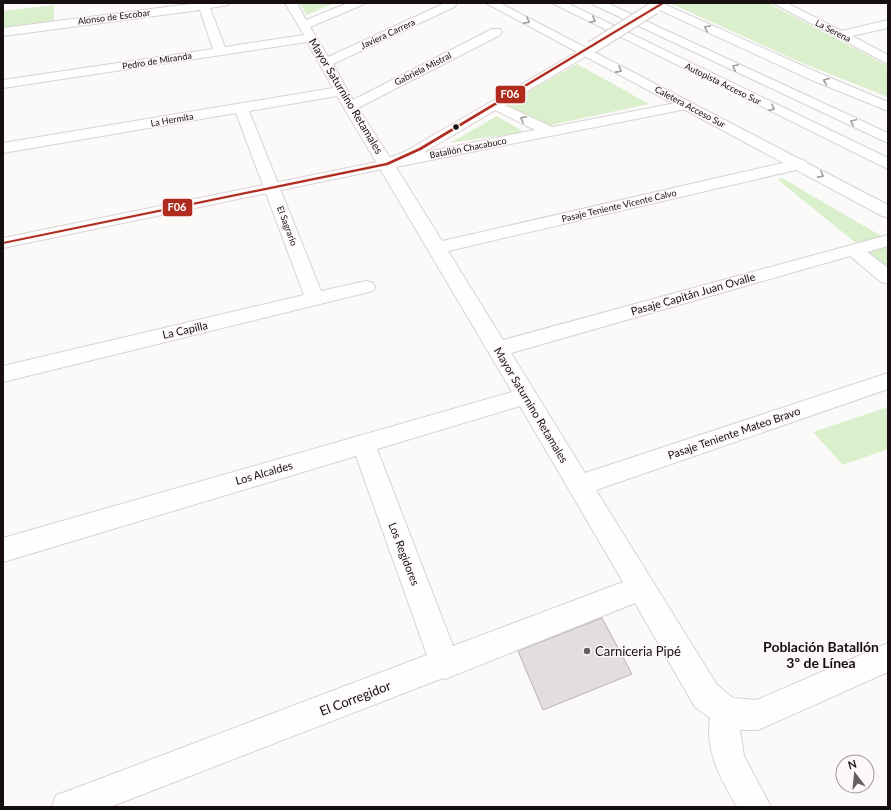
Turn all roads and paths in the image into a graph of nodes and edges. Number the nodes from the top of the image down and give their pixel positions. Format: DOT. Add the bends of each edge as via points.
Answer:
graph roads {
  1 [pos="224,3"];
  2 [pos="291,3"];
  3 [pos="358,3"];
  4 [pos="492,3"];
  5 [pos="558,3"];
  6 [pos="598,3"];
  7 [pos="784,4"];
  8 [pos="450,5"];
  9 [pos="657,5"];
  10 [pos="204,6"];
  11 [pos="888,24"];
  12 [pos="304,26"];
  13 [pos="3,32"];
  14 [pos="496,32"];
  15 [pos="841,36"];
  16 [pos="311,38"];
  17 [pos="587,50"];
  18 [pos="220,51"];
  19 [pos="888,60"];
  20 [pos="325,63"];
  21 [pos="3,84"];
  22 [pos="341,91"];
  23 [pos="496,105"];
  24 [pos="686,105"];
  25 [pos="350,107"];
  26 [pos="888,107"];
  27 [pos="241,108"];
  28 [pos="550,132"];
  29 [pos="888,139"];
  30 [pos="3,148"];
  31 [pos="387,164"];
  32 [pos="800,164"];
  33 [pos="888,164"];
  34 [pos="272,189"];
  35 [pos="888,212"];
  36 [pos="888,240"];
  37 [pos="3,243"];
  38 [pos="437,248"];
  39 [pos="854,250"];
  40 [pos="888,278"];
  41 [pos="366,287"];
  42 [pos="315,299"];
  43 [pos="498,349"];
  44 [pos="3,374"];
  45 [pos="888,381"];
  46 [pos="526,396"];
  47 [pos="363,444"];
  48 [pos="580,485"];
  49 [pos="3,550"];
  50 [pos="642,588"];
  51 [pos="888,657"];
  52 [pos="445,664"];
  53 [pos="726,712"];
  54 [pos="68,807"];
  55 [pos="755,807"];
  1 -- 10 [label="main road, Alonso de Escobar"];
  2 -- 12 [label="main road, Mayor Saturnino Retamales"];
  3 -- 12 [label="main road"];
  4 -- 17 [label="main road, Caletera Acceso Sur, one-way"];
  5 -- 33 [label="main road, Autopista Acceso Sur, one-way"];
  29 -- 6 [label="main road, Autopista Acceso Sur, one-way"];
  7 -- 15 [label="main road, La Serena"];
  8 -- 20 [label="main road, Javiera Carrera"];
  9 -- 17 [label="main road, Batallón Chacabuco, bridge"];
  26 -- 9 [label="main road, one-way" via="785,64"];
  10 -- 13 [label="main road, Alonso de Escobar"];
  10 -- 18 [label="main road"];
  11 -- 15 [label="main road"];
  12 -- 16 [label="main road, Mayor Saturnino Retamales"];
  14 -- 25 [label="main road, Gabriela Mistral"];
  15 -- 19 [label="main road, La Serena"];
  16 -- 18 [label="main road, Pedro de Miranda"];
  16 -- 20 [label="main road, Mayor Saturnino Retamales"];
  17 -- 23 [label="main road, Batallón Chacabuco"];
  17 -- 24 [label="main road, Caletera Acceso Sur, one-way"];
  18 -- 21 [label="main road, Pedro de Miranda"];
  20 -- 22 [label="main road, Mayor Saturnino Retamales"];
  22 -- 25 [label="main road, Mayor Saturnino Retamales"];
  22 -- 27 [label="main road, La Hermita"];
  28 -- 23 [label="main road, one-way"];
  23 -- 31 [label="main road, Batallón Chacabuco" via="411,154"];
  24 -- 28 [label="main road, Batallón Chacabuco"];
  24 -- 32 [label="main road, Caletera Acceso Sur"];
  25 -- 31 [label="main road, Mayor Saturnino Retamales"];
  27 -- 30 [label="main road, La Hermita"];
  27 -- 34 [label="main road, El Sagrario"];
  28 -- 31 [label="main road, Batallón Chacabuco"];
  31 -- 34 [label="main road, Batallón Chacabuco"];
  31 -- 38 [label="main road, Mayor Saturnino Retamales"];
  32 -- 35 [label="main road, Caletera Acceso Sur, one-way"];
  32 -- 38 [label="main road, Pasaje Teniente Vicente Calvo"];
  34 -- 37 [label="main road, Batallón Chacabuco"];
  34 -- 42 [label="main road, El Sagrario"];
  36 -- 39 [label="main road, Pasaje Capitán Juan Ovalle"];
  38 -- 43 [label="main road, Mayor Saturnino Retamales"];
  39 -- 40 [label="main road"];
  39 -- 43 [label="main road, Pasaje Capitán Juan Ovalle"];
  41 -- 42 [label="main road, La Capilla"];
  42 -- 44 [label="main road, La Capilla"];
  43 -- 46 [label="main road, Mayor Saturnino Retamales"];
  45 -- 48 [label="main road, Pasaje Teniente Mateo Bravo"];
  46 -- 47 [label="main road, Los Alcaldes"];
  46 -- 48 [label="main road, Mayor Saturnino Retamales"];
  47 -- 49 [label="main road, Los Alcaldes"];
  47 -- 52 [label="main road, Los Regidores"];
  48 -- 50 [label="main road, Mayor Saturnino Retamales"];
  50 -- 52 [label="main road, El Corregidor"];
  50 -- 53 [label="main road, Mayor Saturnino Retamales" via="706,696"];
  51 -- 53 [label="main road" via="758,715 737,716"];
  52 -- 54 [label="main road, El Corregidor"];
  53 -- 55 [label="main road" via="723,741 729,760"];
}
